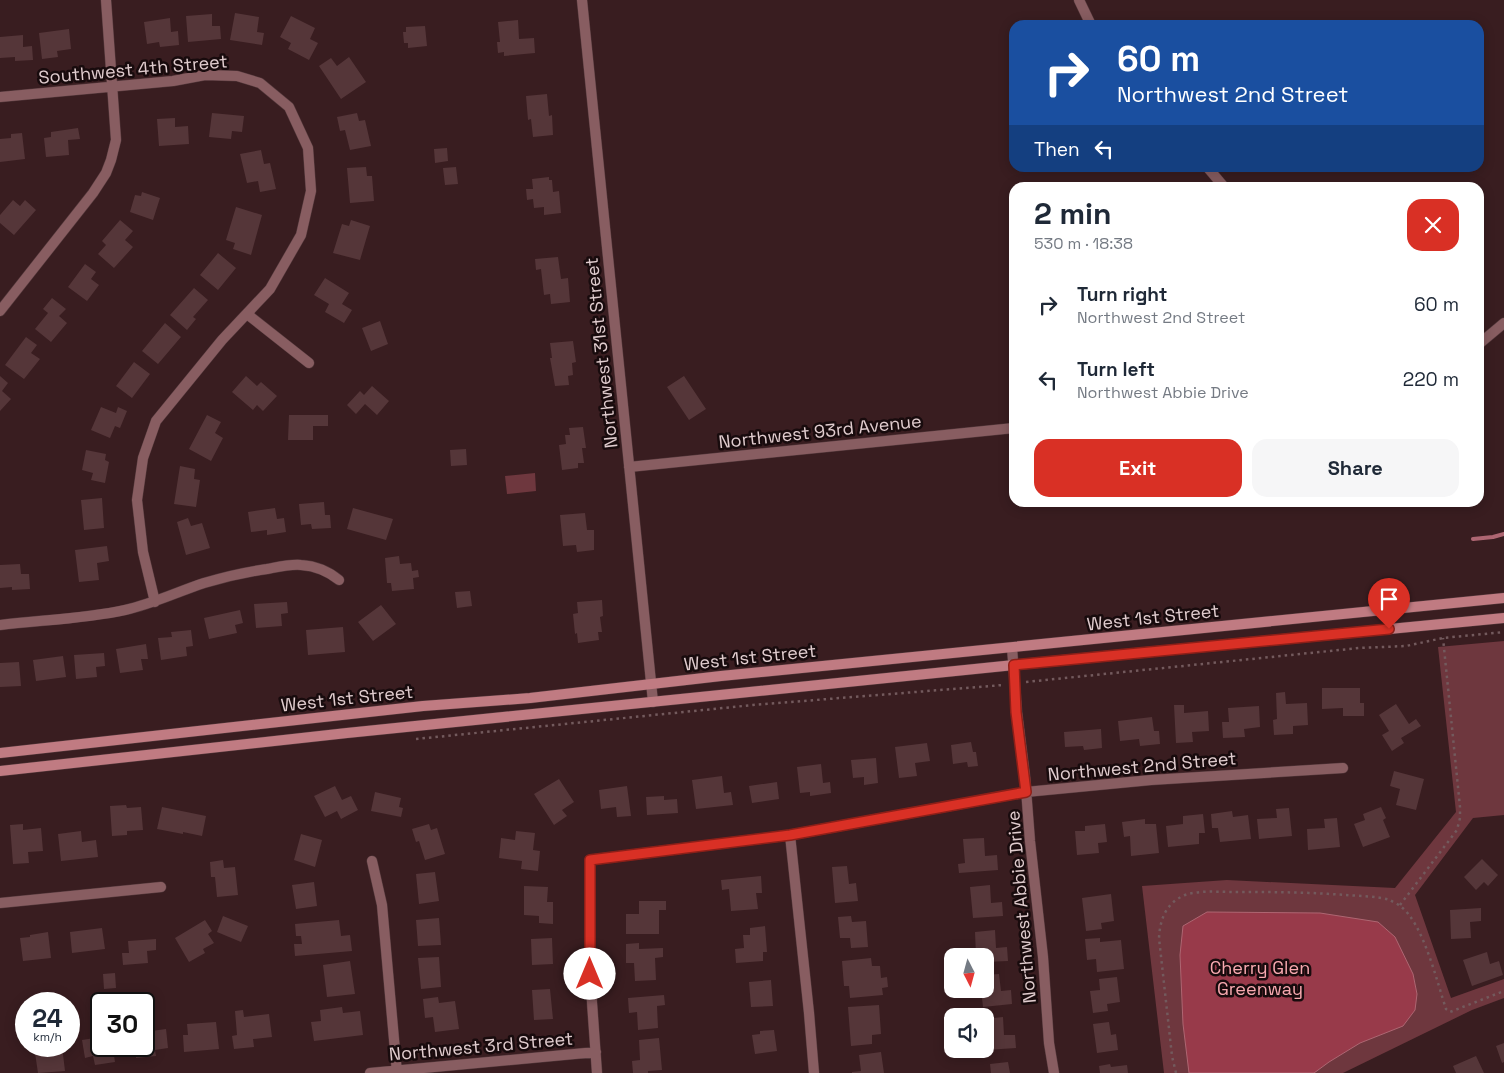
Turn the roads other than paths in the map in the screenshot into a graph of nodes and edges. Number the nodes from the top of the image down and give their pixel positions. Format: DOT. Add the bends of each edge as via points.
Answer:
graph roads {
  1 [pos="106,0"];
  2 [pos="582,0"];
  3 [pos="1079,0"];
  4 [pos="1089,20"];
  5 [pos="113,86"];
  6 [pos="0,97"];
  7 [pos="1211,172"];
  8 [pos="1220,182"];
  9 [pos="0,311"];
  10 [pos="247,314"];
  11 [pos="1504,323"];
  12 [pos="1484,340"];
  13 [pos="309,363"];
  14 [pos="1009,429"];
  15 [pos="629,467"];
  16 [pos="339,580"];
  17 [pos="1504,598"];
  18 [pos="155,602"];
  19 [pos="1504,618"];
  20 [pos="0,624"];
  21 [pos="1012,648"];
  22 [pos="1014,665"];
  23 [pos="650,684"];
  24 [pos="653,702"];
  25 [pos="0,753"];
  26 [pos="1343,768"];
  27 [pos="0,771"];
  28 [pos="1026,792"];
  29 [pos="790,835"];
  30 [pos="372,861"];
  31 [pos="161,887"];
  32 [pos="0,903"];
  33 [pos="596,1052"];
  34 [pos="397,1071"];
  35 [pos="370,1073"];
  36 [pos="598,1073"];
  37 [pos="814,1073"];
  38 [pos="1054,1073"];
  1 -- 5 [label="street"];
  2 -- 15 [label="street, Northwest 31st Street"];
  3 -- 4 [label="street"];
  5 -- 6 [label="street, Southwest 4th Street"];
  5 -- 9 [label="street" via="116,140 106,172"];
  5 -- 10 [label="street, Southwest 4th Street" via="205,76 237,76 260,83 289,106 308,148 311,191 301,235 270,289"];
  7 -- 8 [label="street"];
  10 -- 13 [label="street"];
  10 -- 18 [label="street" via="156,422 143,458 137,500 143,552"];
  11 -- 12 [label="street"];
  14 -- 15 [label="street, Northwest 93rd Avenue"];
  15 -- 23 [label="street, Northwest 31st Street"];
  16 -- 18 [label="street" via="312,566 286,565 205,583"];
  17 -- 21 [label="main road, West 1st Street"];
  18 -- 20 [label="street" via="91,615"];
  19 -- 22 [label="main road, West 1st Street"];
  21 -- 22 [label="street, Northwest Abbie Drive"];
  21 -- 23 [label="main road, West 1st Street"];
  22 -- 24 [label="main road, West 1st Street"];
  22 -- 28 [label="street, Northwest Abbie Drive"];
  23 -- 24 [label="street, Northwest 31st Street"];
  23 -- 25 [label="main road, West 1st Street"];
  24 -- 27 [label="main road, West 1st Street"];
  26 -- 28 [label="street, Northwest 2nd Street" via="1151,780"];
  28 -- 29 [label="street, Northwest 2nd Street"];
  28 -- 38 [label="street, Northwest Abbie Drive"];
  29 -- 33 [label="street, Northwest 2nd Street" via="590,860 590,974"];
  29 -- 37 [label="street"];
  30 -- 34 [label="street" via="382,905"];
  31 -- 32 [label="street"];
  33 -- 34 [label="street, Northwest 3rd Street"];
  33 -- 36 [label="street"];
  34 -- 35 [label="street, Northwest 3rd Street"];
}
